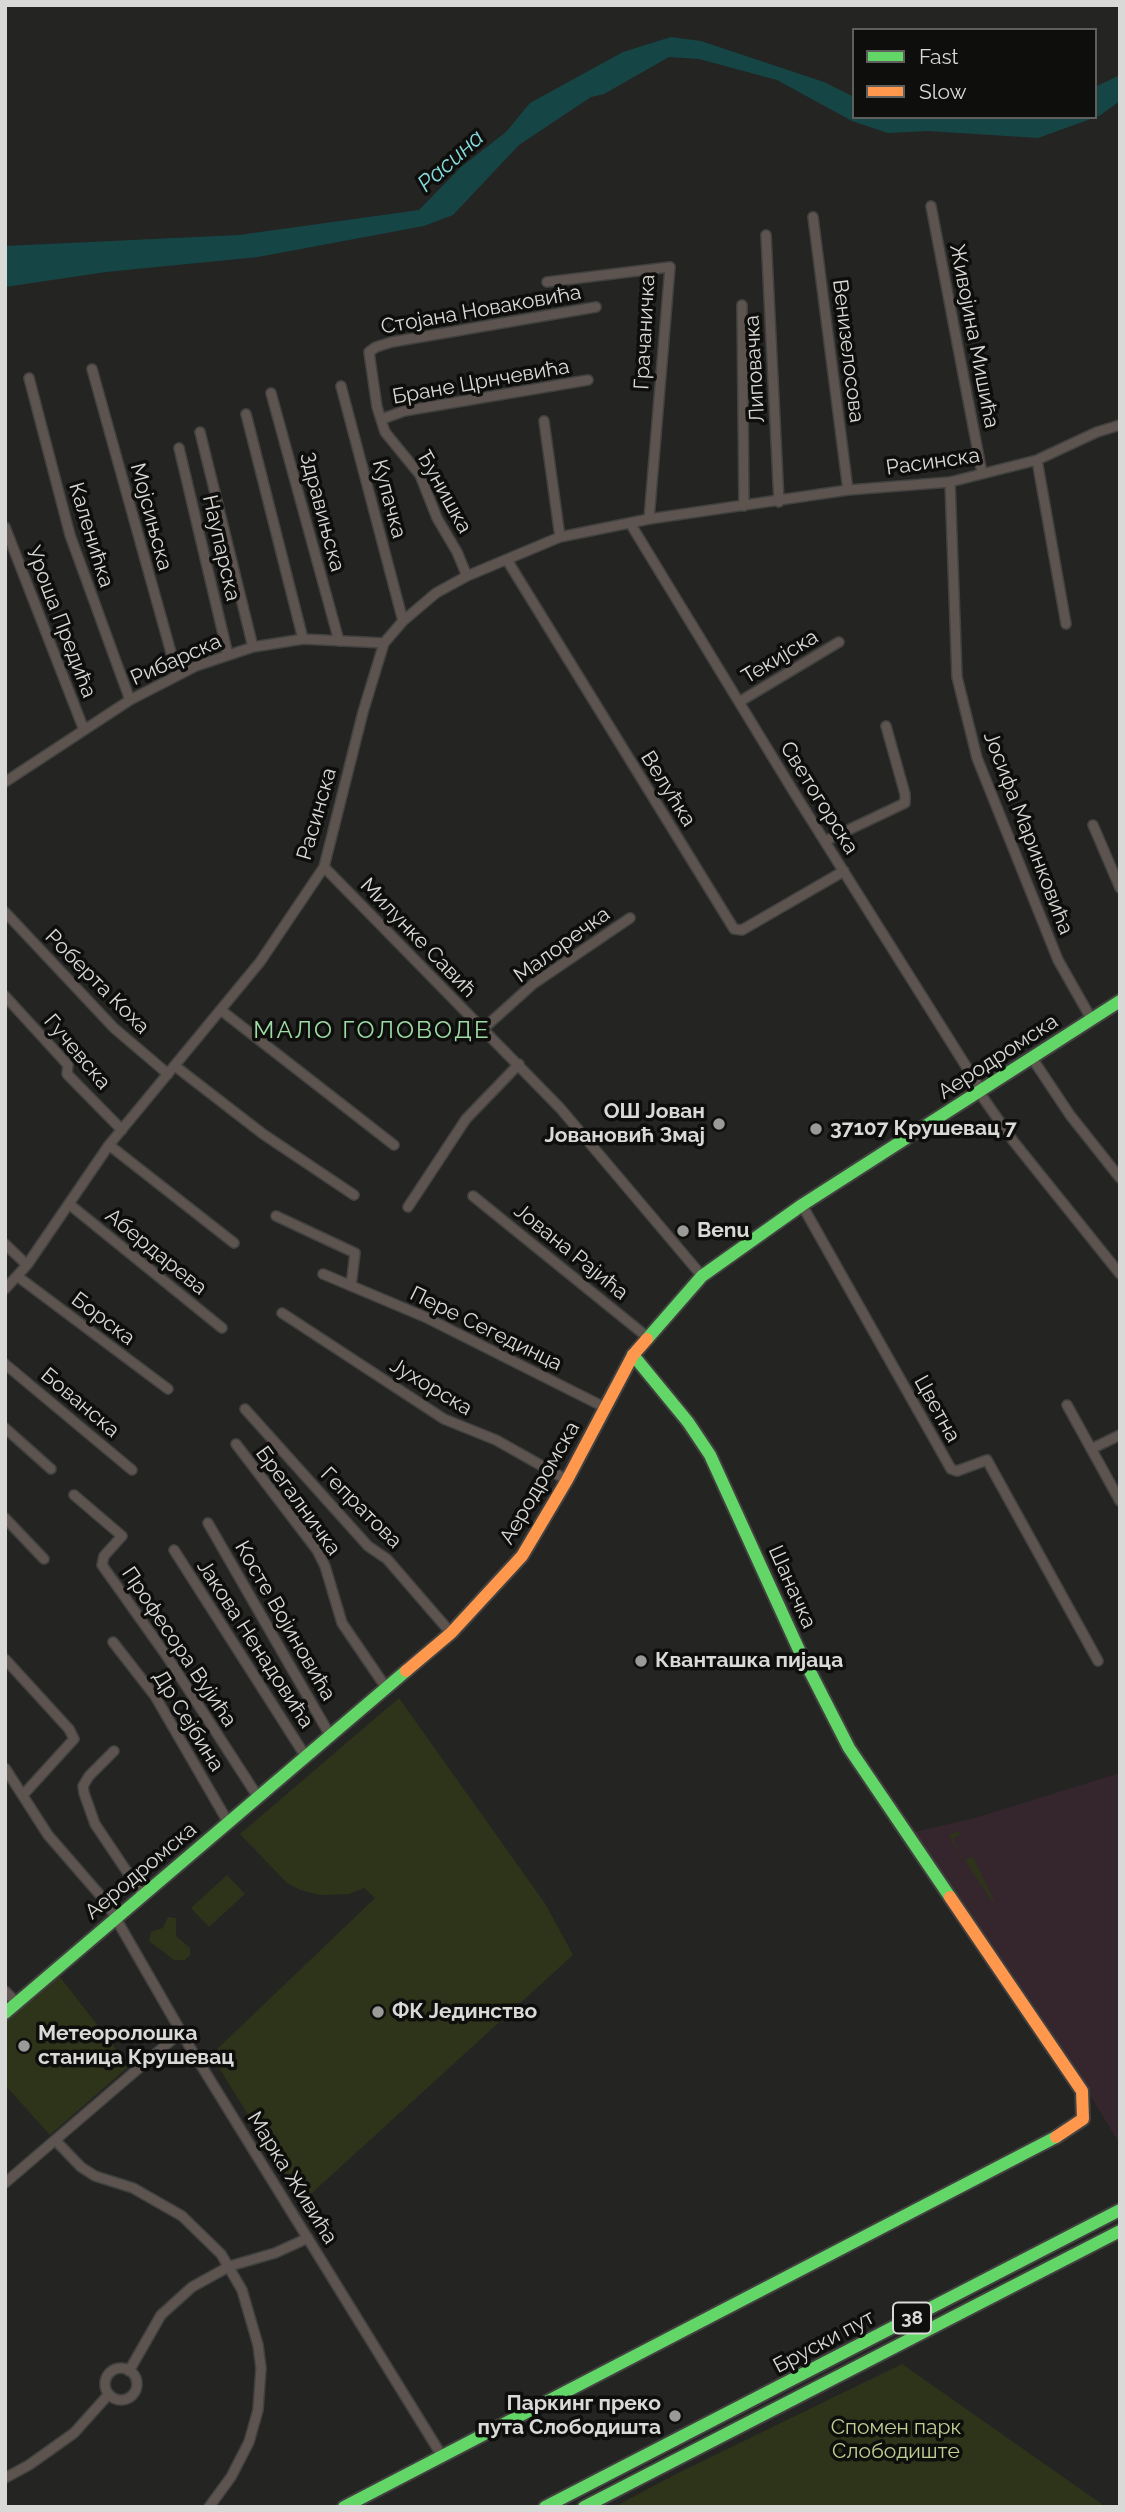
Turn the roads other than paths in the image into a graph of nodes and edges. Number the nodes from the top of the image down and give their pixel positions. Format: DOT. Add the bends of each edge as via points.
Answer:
graph roads {
  1 [pos="931,206"];
  2 [pos="813,217"];
  3 [pos="766,235"];
  4 [pos="547,282"];
  5 [pos="742,305"];
  6 [pos="596,307"];
  7 [pos="373,348"];
  8 [pos="92,369"];
  9 [pos="29,378"];
  10 [pos="588,380"];
  11 [pos="341,386"];
  12 [pos="271,393"];
  13 [pos="246,414"];
  14 [pos="382,419"];
  15 [pos="544,421"];
  16 [pos="1120,425"];
  17 [pos="200,432"];
  18 [pos="179,449"];
  19 [pos="1037,460"];
  20 [pos="982,473"];
  21 [pos="950,482"];
  22 [pos="848,490"];
  23 [pos="779,502"];
  24 [pos="744,506"];
  25 [pos="649,519"];
  26 [pos="630,523"];
  27 [pos="5,527"];
  28 [pos="560,537"];
  29 [pos="507,560"];
  30 [pos="467,576"];
  31 [pos="403,621"];
  32 [pos="1066,624"];
  33 [pos="303,639"];
  34 [pos="339,640"];
  35 [pos="839,642"];
  36 [pos="384,643"];
  37 [pos="253,647"];
  38 [pos="228,655"];
  39 [pos="177,674"];
  40 [pos="130,700"];
  41 [pos="739,702"];
  42 [pos="886,726"];
  43 [pos="84,730"];
  44 [pos="6,780"];
  45 [pos="1093,825"];
  46 [pos="825,841"];
  47 [pos="324,866"];
  48 [pos="844,871"];
  49 [pos="1120,888"];
  50 [pos="5,912"];
  51 [pos="630,918"];
  52 [pos="5,996"];
  53 [pos="1120,1001"];
  54 [pos="222,1011"];
  55 [pos="1092,1020"];
  56 [pos="483,1029"];
  57 [pos="1031,1058"];
  58 [pos="519,1064"];
  59 [pos="171,1070"];
  60 [pos="981,1093"];
  61 [pos="122,1129"];
  62 [pos="109,1145"];
  63 [pos="394,1145"];
  64 [pos="1120,1178"];
  65 [pos="354,1195"];
  66 [pos="473,1196"];
  67 [pos="69,1204"];
  68 [pos="802,1205"];
  69 [pos="408,1207"];
  70 [pos="276,1216"];
  71 [pos="234,1243"];
  72 [pos="5,1244"];
  73 [pos="27,1265"];
  74 [pos="323,1274"];
  75 [pos="1120,1274"];
  76 [pos="17,1276"];
  77 [pos="702,1276"];
  78 [pos="351,1286"];
  79 [pos="5,1289"];
  80 [pos="282,1313"];
  81 [pos="222,1328"];
  82 [pos="646,1336"];
  83 [pos="633,1355"];
  84 [pos="5,1364"];
  85 [pos="167,1390"];
  86 [pos="1067,1405"];
  87 [pos="604,1407"];
  88 [pos="245,1409"];
  89 [pos="5,1428"];
  90 [pos="1120,1435"];
  91 [pos="236,1444"];
  92 [pos="1091,1449"];
  93 [pos="51,1469"];
  94 [pos="132,1470"];
  95 [pos="567,1480"];
  96 [pos="74,1495"];
  97 [pos="1120,1501"];
  98 [pos="5,1518"];
  99 [pos="208,1523"];
  100 [pos="174,1549"];
  101 [pos="44,1559"];
  102 [pos="451,1633"];
  103 [pos="113,1642"];
  104 [pos="5,1659"];
  105 [pos="1098,1661"];
  106 [pos="387,1689"];
  107 [pos="331,1737"];
  108 [pos="114,1751"];
  109 [pos="306,1757"];
  110 [pos="5,1768"];
  111 [pos="23,1795"];
  112 [pos="258,1797"];
  113 [pos="228,1822"];
  114 [pos="142,1894"];
  115 [pos="114,1918"];
  116 [pos="5,1991"];
  117 [pos="17,2003"];
  118 [pos="5,2013"];
  119 [pos="181,2032"];
  120 [pos="55,2140"];
  121 [pos="5,2183"];
  122 [pos="1120,2210"];
  123 [pos="1120,2231"];
  124 [pos="308,2238"];
  125 [pos="230,2266"];
  126 [pos="129,2371"];
  127 [pos="109,2394"];
  128 [pos="442,2456"];
  129 [pos="5,2478"];
  130 [pos="209,2507"];
  131 [pos="344,2507"];
  132 [pos="545,2507"];
  133 [pos="583,2507"];
  1 -- 20 [label="street, Живојина Мишића"];
  2 -- 22 [label="street, Венизелосова"];
  3 -- 23 [label="street, Липовачка"];
  4 -- 25 [label="street, Грачаничка" via="670,267"];
  5 -- 24 [label="street"];
  6 -- 7 [label="street, Стојана Новаковића"];
  7 -- 14 [label="street, Ђунишка" via="368,358"];
  8 -- 39 [label="street, Мојсињска"];
  9 -- 40 [label="street, Каленићка" via="70,535"];
  10 -- 14 [label="street, Бране Црнчевића" via="404,411"];
  11 -- 31 [label="street, Купачка"];
  12 -- 34 [label="street, Здравињска"];
  13 -- 33 [label="street"];
  14 -- 30 [label="street, Ђунишка" via="387,436 420,475"];
  15 -- 28 [label="street"];
  16 -- 19 [label="street, Расинска"];
  17 -- 37 [label="street"];
  18 -- 38 [label="street, Наупарска"];
  19 -- 20 [label="street, Расинска"];
  19 -- 32 [label="street"];
  20 -- 21 [label="street, Расинска"];
  21 -- 22 [label="street, Расинска"];
  21 -- 55 [label="street, Јосифа Маринковића" via="957,677 978,758 1058,960"];
  22 -- 23 [label="street, Расинска"];
  23 -- 24 [label="street, Расинска"];
  24 -- 25 [label="street, Расинска"];
  25 -- 26 [label="street, Расинска"];
  26 -- 28 [label="street, Расинска"];
  26 -- 41 [label="street, Светогорска"];
  27 -- 43 [label="street, Уроша Предића"];
  28 -- 29 [label="street, Расинска"];
  29 -- 30 [label="street, Расинска"];
  29 -- 48 [label="street, Велућка" via="734,929 742,930"];
  30 -- 31 [label="street, Расинска" via="436,593"];
  31 -- 36 [label="street, Расинска"];
  33 -- 34 [label="street, Рибарска"];
  33 -- 37 [label="street, Рибарска"];
  34 -- 36 [label="street, Рибарска"];
  35 -- 41 [label="street, Текијска"];
  36 -- 47 [label="street, Расинска"];
  37 -- 38 [label="street, Рибарска"];
  38 -- 39 [label="street, Рибарска"];
  39 -- 40 [label="street, Рибарска"];
  40 -- 43 [label="street, Рибарска"];
  41 -- 46 [label="street, Светогорска"];
  42 -- 46 [label="street" via="905,803"];
  43 -- 44 [label="street, Рибарска"];
  45 -- 49 [label="street"];
  46 -- 48 [label="street, Светогорска"];
  47 -- 54 [label="street, Расинска"];
  47 -- 56 [label="street, Милунке Савић"];
  48 -- 60 [label="street, Светогорска"];
  50 -- 59 [label="street, Роберта Коха" via="114,1028"];
  51 -- 56 [label="street, Малоречка" via="533,984"];
  52 -- 61 [label="street, Гучевска" via="68,1065 67,1074"];
  53 -- 55 [label="street, Аеродромска"];
  54 -- 59 [label="street, Расинска"];
  54 -- 63 [label="street"];
  55 -- 57 [label="street, Аеродромска"];
  56 -- 58 [label="street, Милунке Савић"];
  57 -- 60 [label="street, Аеродромска"];
  57 -- 64 [label="street"];
  58 -- 69 [label="street" via="466,1119"];
  58 -- 77 [label="street, Милунке Савић"];
  59 -- 61 [label="street, Расинска"];
  59 -- 65 [label="street, Роберта Коха"];
  60 -- 68 [label="street, Аеродромска"];
  60 -- 75 [label="street, Светогорска" via="1014,1142"];
  61 -- 62 [label="street, Расинска"];
  62 -- 67 [label="street, Расинска"];
  62 -- 71 [label="street"];
  66 -- 82 [label="street, Јована Рајића"];
  67 -- 73 [label="street, Расинска"];
  67 -- 81 [label="street, Абердарева"];
  68 -- 77 [label="street, Аеродромска"];
  68 -- 105 [label="street, Цветна" via="951,1469 987,1460"];
  70 -- 78 [label="street" via="355,1253"];
  72 -- 73 [label="street"];
  73 -- 76 [label="street, Расинска"];
  74 -- 78 [label="street, Пере Сегединца"];
  76 -- 79 [label="street, Расинска"];
  76 -- 85 [label="street, Борска"];
  77 -- 82 [label="street, Аеродромска"];
  78 -- 87 [label="street, Пере Сегединца" via="425,1317"];
  80 -- 95 [label="street, Јухорска" via="444,1419 496,1440"];
  82 -- 83 [label="street, Аеродромска"];
  83 -- 87 [label="street, Аеродромска"];
  83 -- 128 [label="street, Шаначка" via="710,1455 829,1713 868,1778 1082,2091 1086,2101 1083,2119 1070,2130"];
  84 -- 94 [label="street, Бованска"];
  86 -- 92 [label="street"];
  87 -- 95 [label="street, Аеродромска"];
  88 -- 102 [label="street, Гепратова"];
  89 -- 93 [label="street"];
  90 -- 92 [label="street"];
  91 -- 106 [label="street, Брегалничка" via="317,1550 342,1623"];
  92 -- 97 [label="street"];
  95 -- 102 [label="street, Аеродромска" via="522,1556"];
  96 -- 112 [label="street, Професора Вујића" via="122,1536 102,1565"];
  98 -- 101 [label="street"];
  99 -- 107 [label="street, Косте Војиновића"];
  100 -- 109 [label="street, Јакова Ненадовића"];
  102 -- 106 [label="street, Аеродромска"];
  103 -- 113 [label="street, Др Сејбина" via="155,1696"];
  104 -- 111 [label="street" via="74,1739"];
  106 -- 107 [label="street, Аеродромска"];
  107 -- 109 [label="street, Аеродромска"];
  108 -- 114 [label="street" via="89,1776 83,1793 95,1824"];
  109 -- 112 [label="street, Аеродромска"];
  110 -- 111 [label="street, Марка Живића"];
  111 -- 115 [label="street, Марка Живића" via="48,1835 107,1903"];
  112 -- 113 [label="street, Аеродромска"];
  113 -- 114 [label="street, Аеродромска"];
  114 -- 115 [label="street, Аеродромска"];
  115 -- 117 [label="street, Аеродромска"];
  115 -- 119 [label="street, Марка Живића"];
  116 -- 117 [label="street"];
  117 -- 118 [label="street, Аеродромска"];
  119 -- 120 [label="street"];
  119 -- 124 [label="street, Марка Живића"];
  120 -- 121 [label="street"];
  120 -- 125 [label="street" via="95,2176 158,2199 182,2216"];
  122 -- 132 [label="street, Бруски пут / 38"];
  123 -- 133 [label="street, Бруски пут / 38"];
  124 -- 125 [label="street"];
  124 -- 128 [label="street, Марка Живића"];
  125 -- 126 [label="street" via="192,2287 161,2315"];
  125 -- 130 [label="street" via="252,2314 261,2368 258,2410 249,2442"];
  126 -- 127 [label="street" via="119,2368 107,2376"];
  126 -- 127 [label="street" via="136,2384 133,2394 124,2399"];
  127 -- 129 [label="street" via="74,2433"];
  128 -- 131 [label="street"];
}
